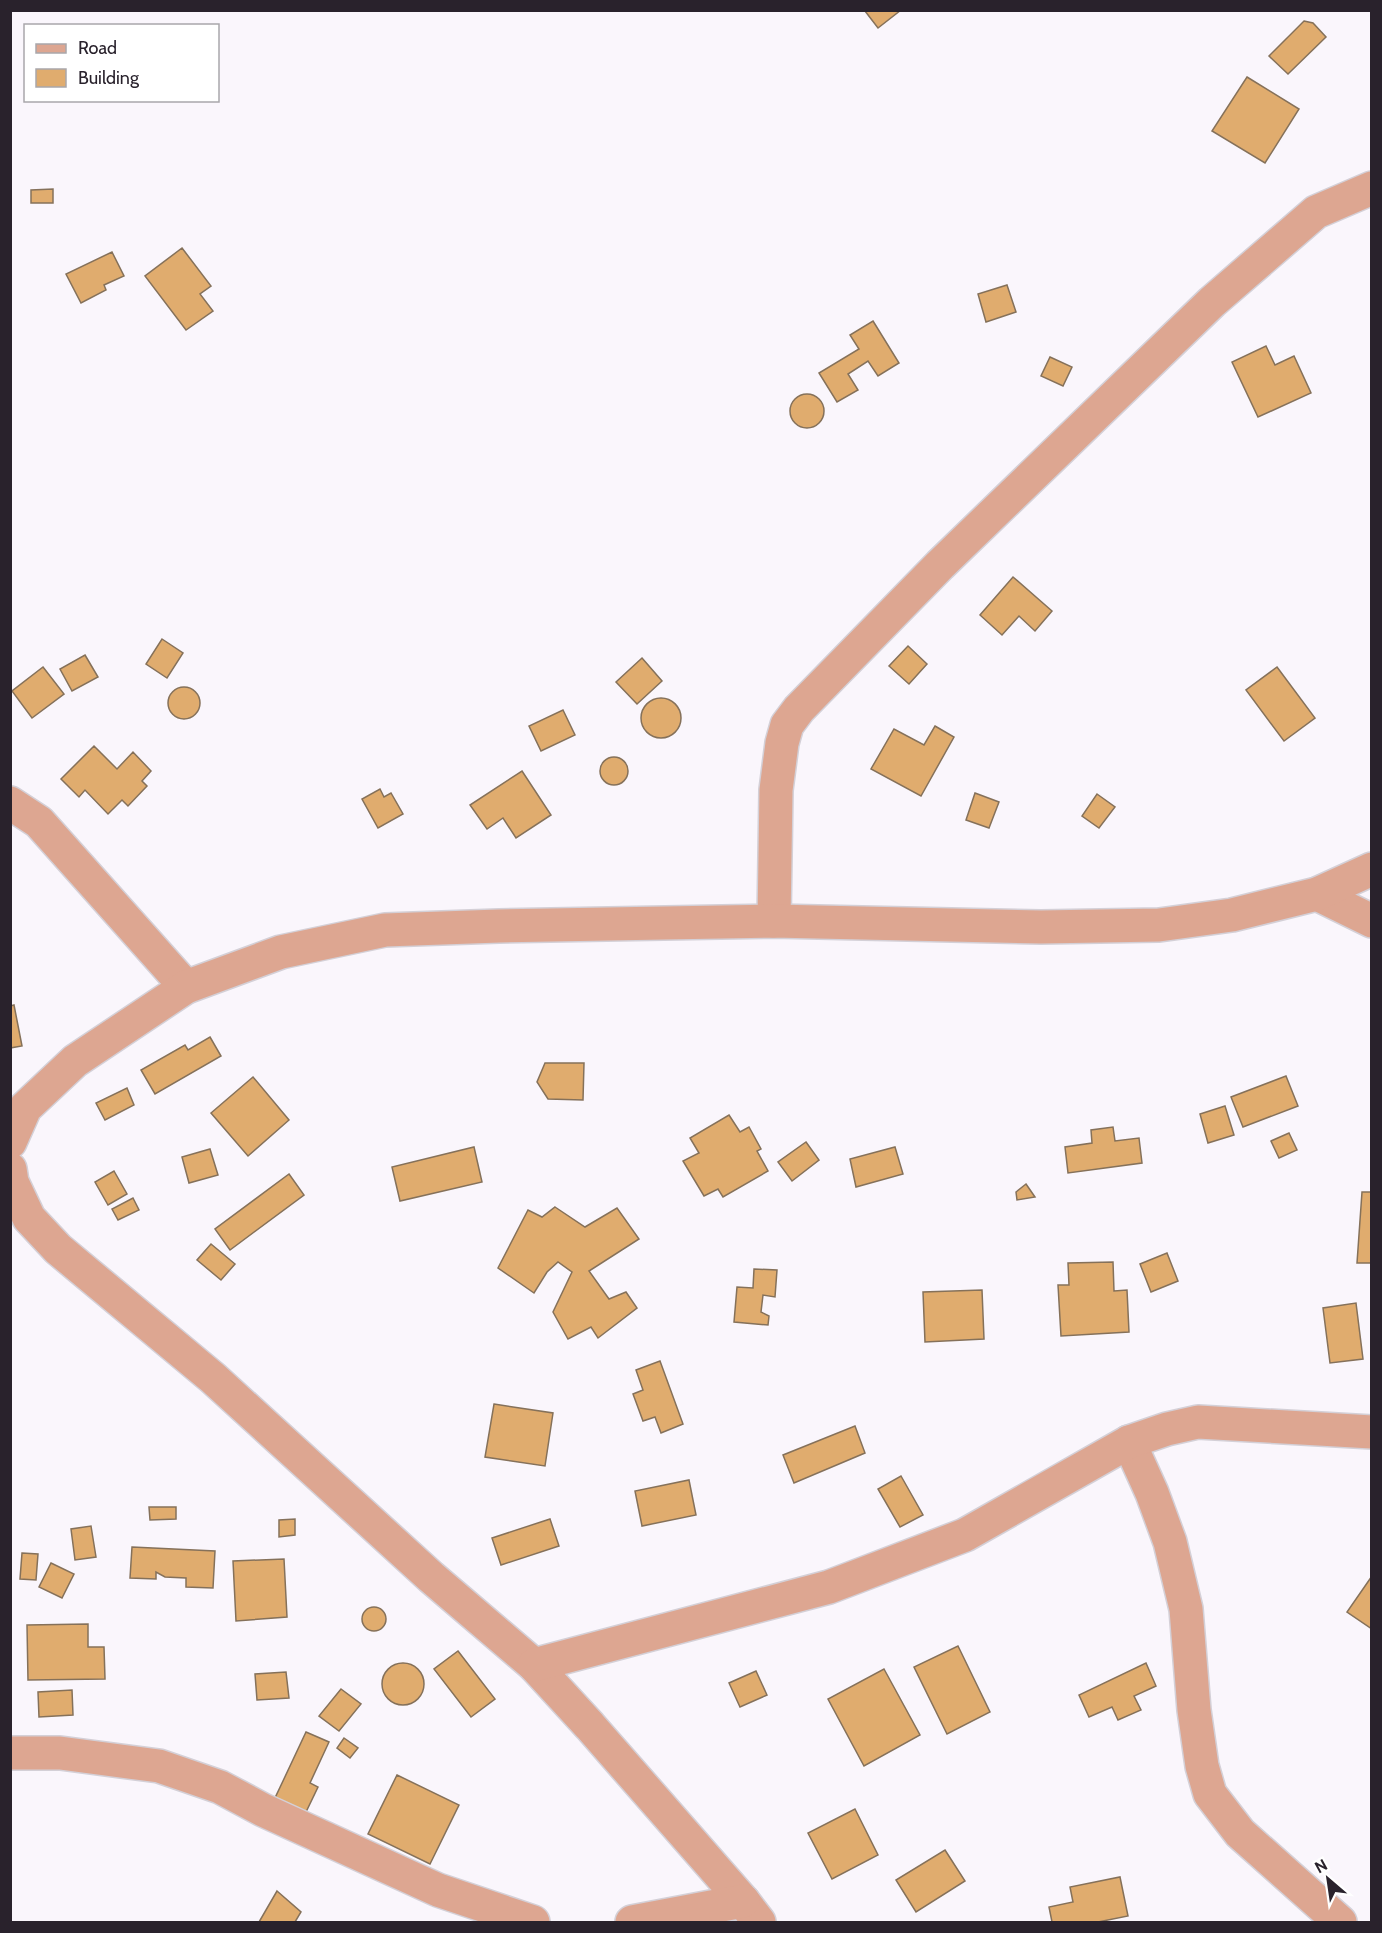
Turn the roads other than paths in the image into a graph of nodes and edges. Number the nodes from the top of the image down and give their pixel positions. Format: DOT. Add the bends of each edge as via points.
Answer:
graph roads {
  1 [pos="1371,188"];
  2 [pos="10,803"];
  3 [pos="1371,869"];
  4 [pos="1317,894"];
  5 [pos="774,921"];
  6 [pos="1371,921"];
  7 [pos="186,987"];
  8 [pos="10,1142"];
  9 [pos="10,1169"];
  10 [pos="1371,1432"];
  11 [pos="1129,1442"];
  12 [pos="534,1665"];
  13 [pos="10,1753"];
  14 [pos="751,1912"];
  15 [pos="533,1923"];
  16 [pos="632,1923"];
  17 [pos="1340,1923"];
  1 -- 5 [label="street" via="1316,212 1212,302 940,565 799,709 787,725 782,743"];
  2 -- 7 [label="street" via="39,822"];
  3 -- 4 [label="street"];
  4 -- 5 [label="street" via="1232,915 1160,925 1041,927"];
  4 -- 6 [label="street"];
  5 -- 7 [label="street" via="385,930 281,951"];
  7 -- 8 [label="street" via="75,1061 25,1108"];
  9 -- 12 [label="street" via="29,1218 58,1249 213,1378"];
  10 -- 11 [label="street" via="1198,1422"];
  11 -- 12 [label="street" via="965,1535 829,1587"];
  11 -- 17 [label="street" via="1170,1542 1186,1609 1194,1710 1210,1794 1240,1833"];
  12 -- 14 [label="street"];
  13 -- 15 [label="street" via="60,1753 159,1766 220,1787 438,1890"];
  14 -- 16 [label="street"];
}
